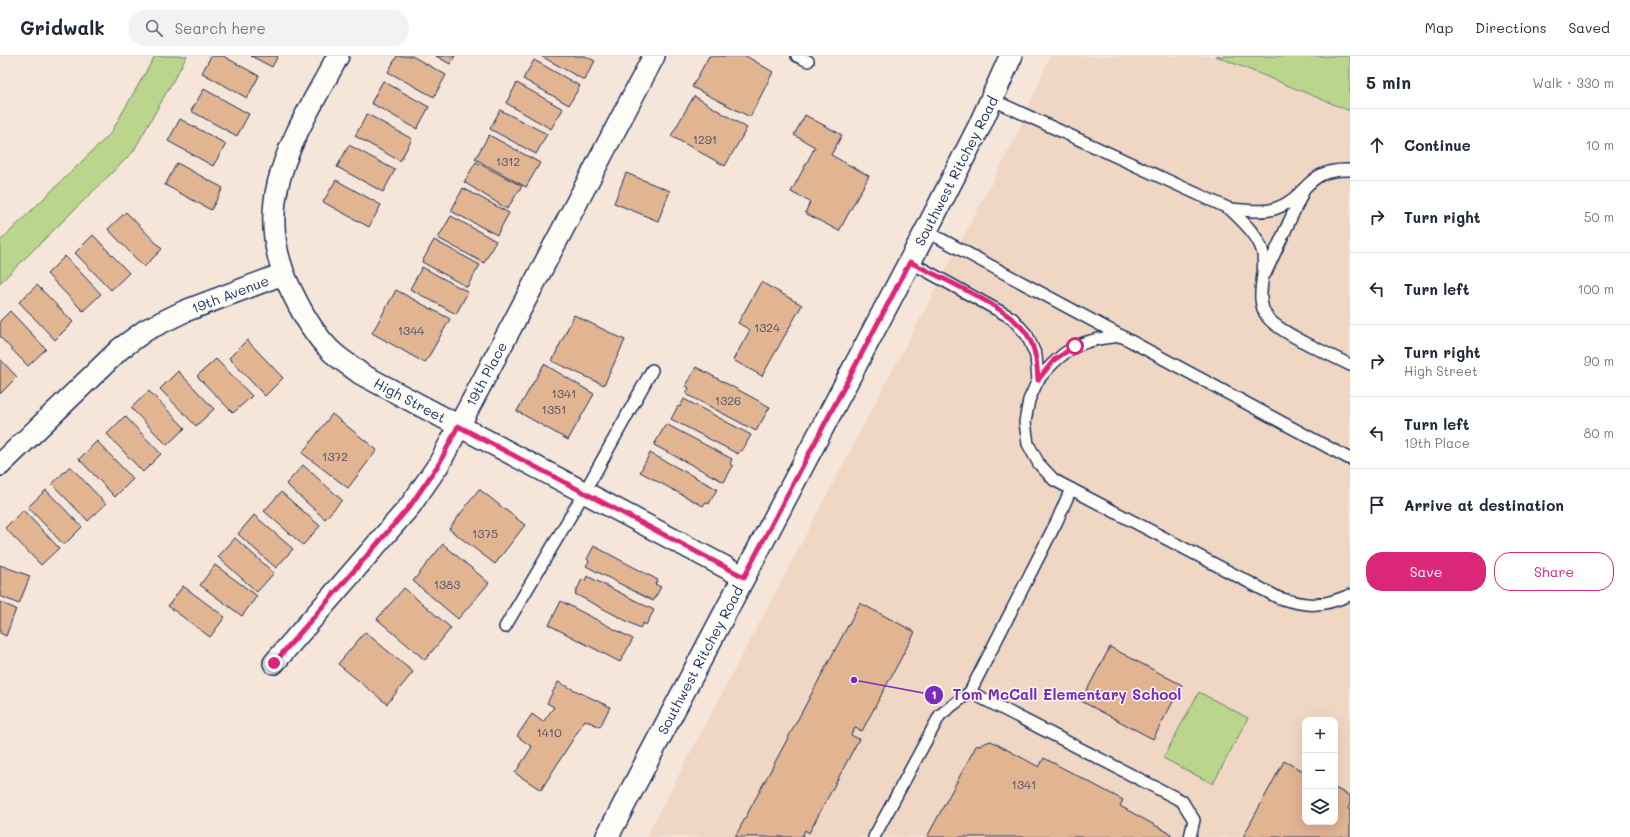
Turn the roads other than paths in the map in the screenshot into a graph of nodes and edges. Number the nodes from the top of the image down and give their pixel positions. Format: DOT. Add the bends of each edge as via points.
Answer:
graph roads {
  1 [pos="338,56"];
  2 [pos="654,56"];
  3 [pos="797,56"];
  4 [pos="1011,56"];
  5 [pos="808,61"];
  6 [pos="992,100"];
  7 [pos="1350,170"];
  8 [pos="1306,186"];
  9 [pos="1230,210"];
  10 [pos="926,231"];
  11 [pos="910,262"];
  12 [pos="283,274"];
  13 [pos="1263,278"];
  14 [pos="1123,336"];
  15 [pos="1350,366"];
  16 [pos="652,370"];
  17 [pos="1038,380"];
  18 [pos="458,426"];
  19 [pos="1350,459"];
  20 [pos="0,465"];
  21 [pos="1071,489"];
  22 [pos="584,493"];
  23 [pos="744,577"];
  24 [pos="1350,594"];
  25 [pos="505,627"];
  26 [pos="274,663"];
  27 [pos="970,692"];
  28 [pos="607,837"];
  29 [pos="874,837"];
  30 [pos="1190,837"];
  1 -- 12 [label="street, 19th Avenue" via="291,144 277,184 272,221 276,253"];
  2 -- 18 [label="street, 19th Place"];
  3 -- 5 [label="lane"];
  4 -- 6 [label="street, Southwest Ritchey Road"];
  6 -- 9 [label="lane"];
  6 -- 10 [label="street, Southwest Ritchey Road"];
  7 -- 8 [label="lane" via="1335,169 1322,173"];
  8 -- 9 [label="lane" via="1291,200 1273,209"];
  8 -- 13 [label="lane"];
  9 -- 13 [label="lane" via="1250,230 1262,250"];
  10 -- 11 [label="street, Southwest Ritchey Road"];
  10 -- 14 [label="lane"];
  11 -- 17 [label="lane" via="1012,318 1027,335 1036,356"];
  11 -- 23 [label="street, Southwest Ritchey Road"];
  12 -- 18 [label="street, High Street" via="309,325 330,350 361,374"];
  12 -- 20 [label="street, 19th Avenue" via="185,311 146,330 120,349"];
  13 -- 15 [label="lane" via="1261,301 1267,317 1274,325"];
  14 -- 17 [label="lane" via="1098,338 1075,346 1054,360"];
  14 -- 19 [label="lane"];
  16 -- 22 [label="lane"];
  17 -- 21 [label="lane" via="1028,400 1025,422 1028,444 1039,464 1054,480"];
  18 -- 22 [label="street, High Street"];
  18 -- 26 [label="street, 19th Place" via="439,464 410,506"];
  21 -- 24 [label="lane" via="1279,598 1304,605 1330,603"];
  21 -- 27 [label="lane"];
  22 -- 23 [label="street, High Street"];
  22 -- 25 [label="lane"];
  23 -- 28 [label="street, Southwest Ritchey Road"];
  27 -- 29 [label="lane" via="940,715"];
  27 -- 30 [label="lane" via="1182,801 1194,820"];
}
